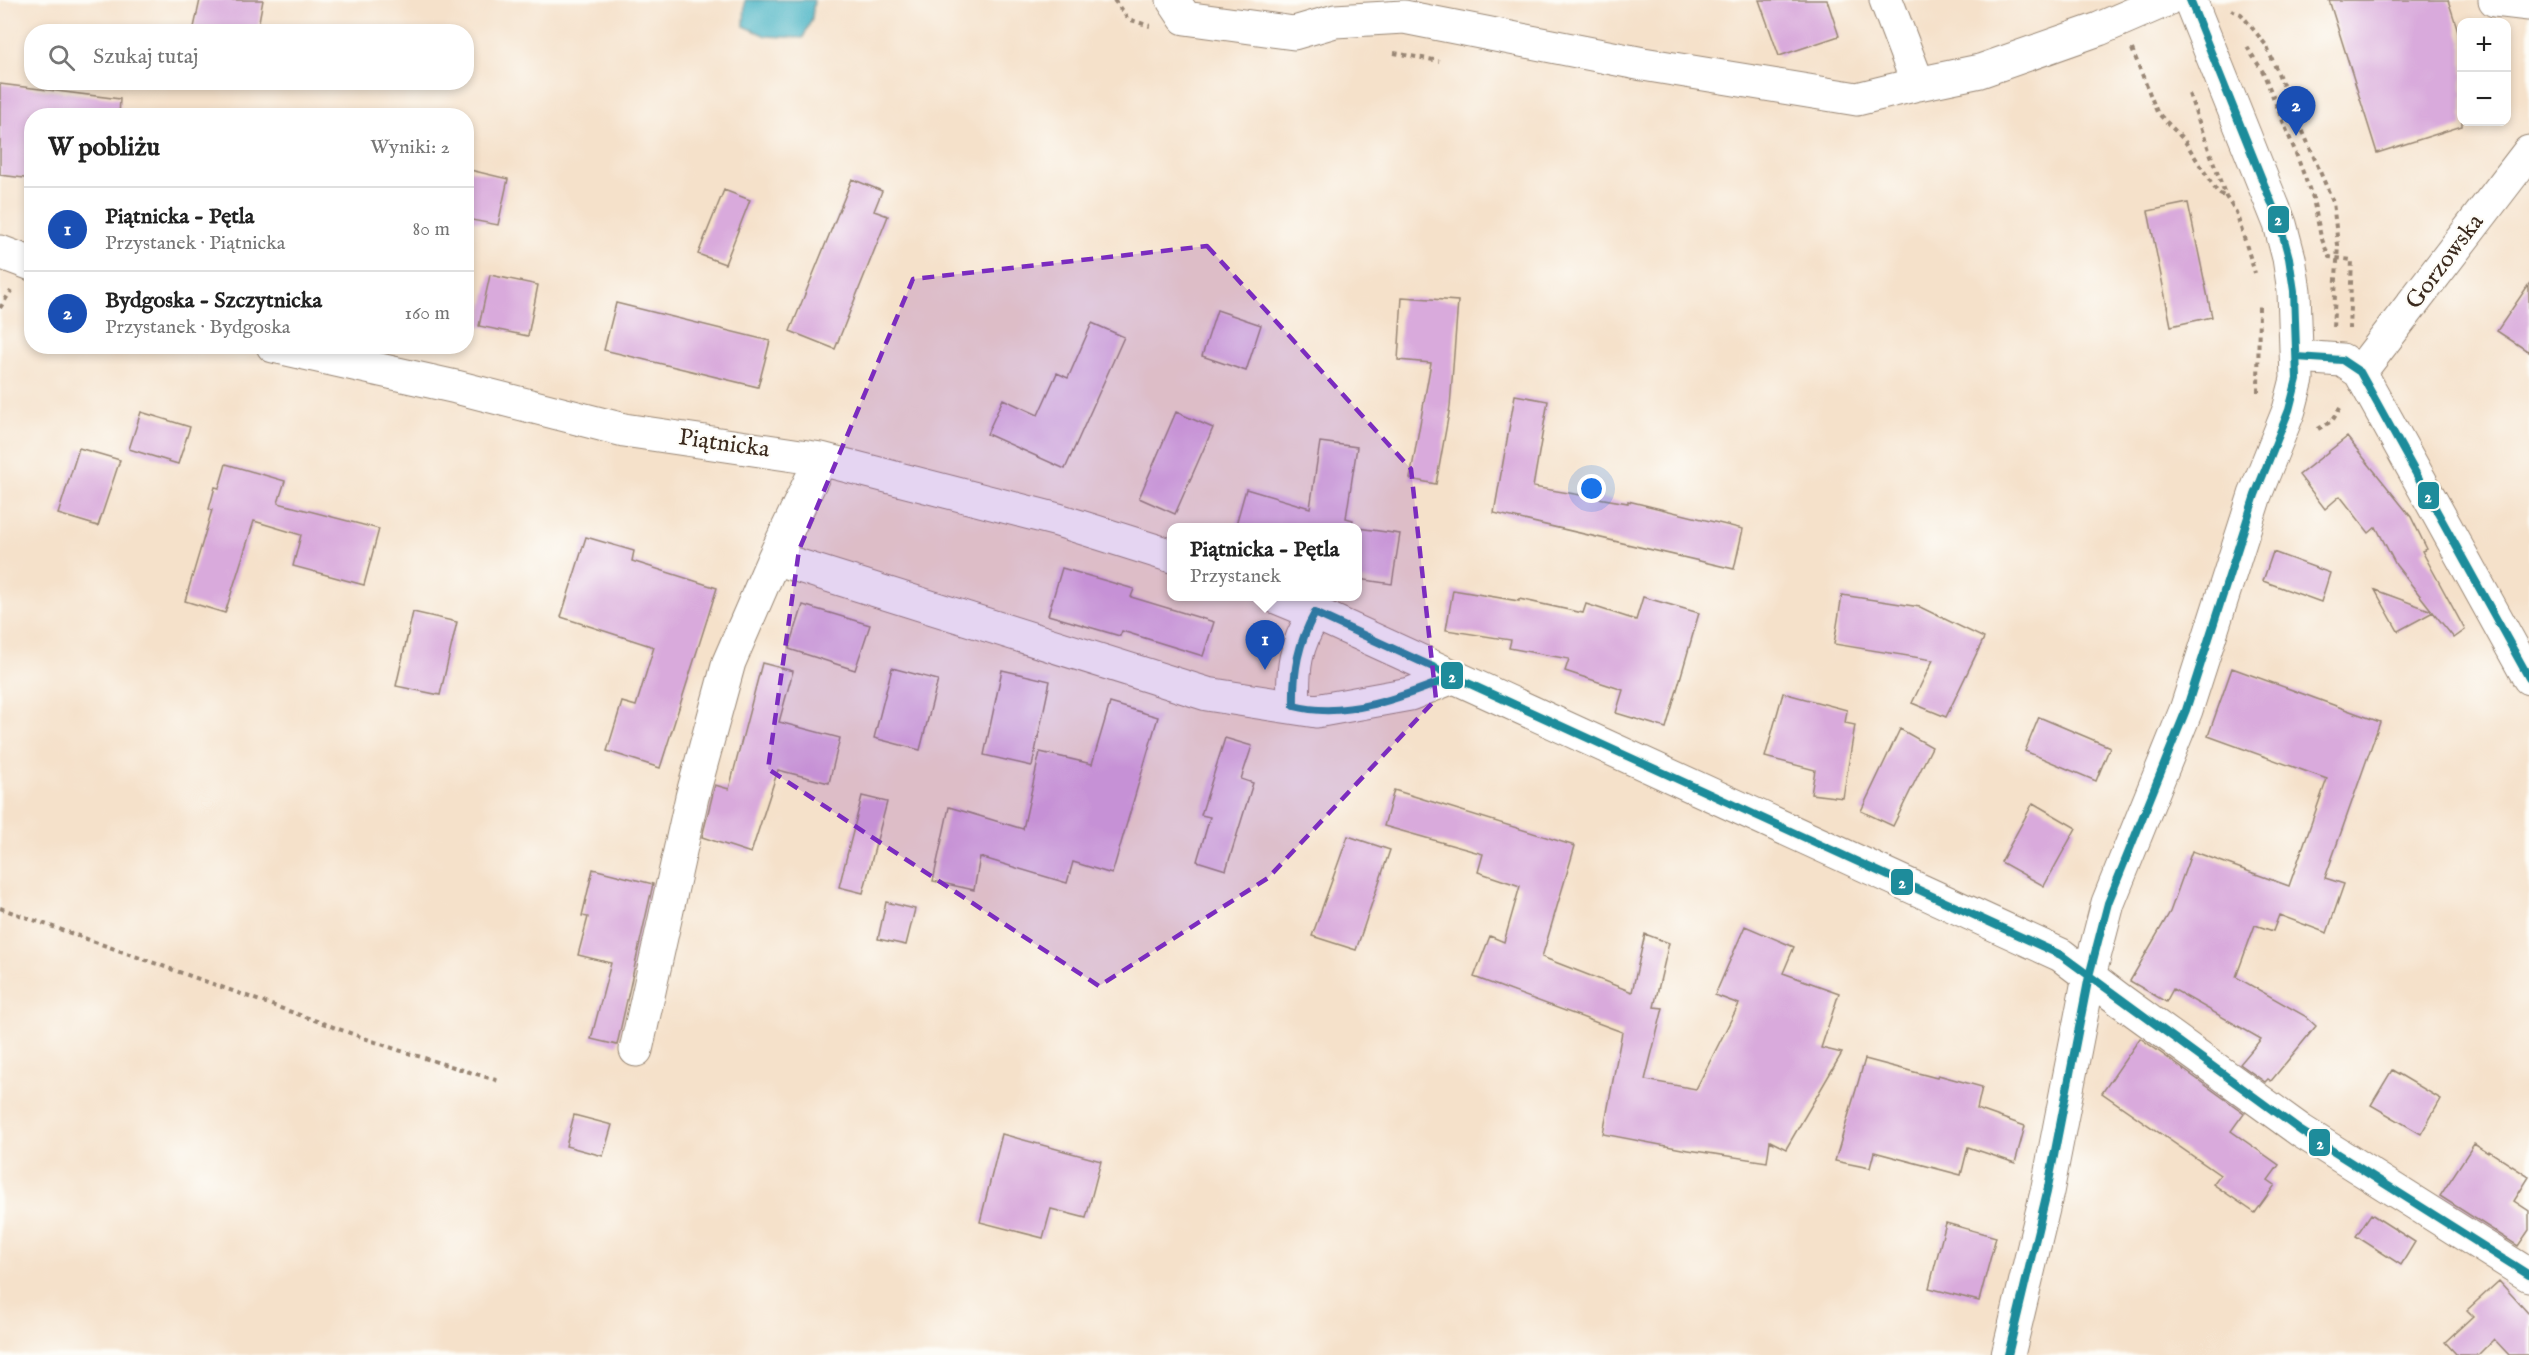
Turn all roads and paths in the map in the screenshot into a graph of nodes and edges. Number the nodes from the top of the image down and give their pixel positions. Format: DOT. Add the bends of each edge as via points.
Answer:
graph roads {
  1 [pos="1173,0"];
  2 [pos="1886,0"];
  3 [pos="2166,0"];
  4 [pos="2190,0"];
  5 [pos="2495,0"];
  6 [pos="2529,4"];
  7 [pos="2231,10"];
  8 [pos="2121,20"];
  9 [pos="1918,84"];
  10 [pos="2186,86"];
  11 [pos="2529,152"];
  12 [pos="0,252"];
  13 [pos="24,261"];
  14 [pos="309,354"];
  15 [pos="2297,357"];
  16 [pos="2331,358"];
  17 [pos="2360,372"];
  18 [pos="821,459"];
  19 [pos="1167,553"];
  20 [pos="774,558"];
  21 [pos="1284,601"];
  22 [pos="1315,613"];
  23 [pos="1453,677"];
  24 [pos="2529,678"];
  25 [pos="1294,706"];
  26 [pos="0,908"];
  27 [pos="2089,976"];
  28 [pos="636,1050"];
  29 [pos="499,1081"];
  30 [pos="2529,1275"];
  31 [pos="2008,1355"];
  1 -- 9 [label="street" via="1185,18 1294,33 1335,21 1404,17 1643,64 1857,99"];
  2 -- 9 [label="street"];
  3 -- 8 [label="street"];
  4 -- 15 [label="street" via="2280,224 2292,276"];
  5 -- 6 [label="street"];
  7 -- 16 [label="path" via="2241,14 2266,45 2333,202 2338,245"];
  8 -- 9 [label="street" via="1980,71"];
  8 -- 10 [label="path" via="2157,112 2184,140 2218,193 2226,197"];
  11 -- 17 [label="street, Gorzowska"];
  12 -- 13 [label="street"];
  14 -- 18 [label="street, Piątnicka" via="624,430"];
  15 -- 16 [label="street"];
  15 -- 27 [label="street" via="2297,379 2289,410 2255,495 2186,710 2108,903"];
  16 -- 17 [label="street" via="2349,363"];
  17 -- 24 [label="street"];
  18 -- 19 [label="street, Piątnicka" via="1058,520"];
  18 -- 20 [label="street"];
  20 -- 25 [label="street" via="1207,694"];
  20 -- 28 [label="street" via="729,662 692,797"];
  21 -- 22 [label="street"];
  22 -- 23 [label="street"];
  22 -- 25 [label="street" via="1295,656"];
  23 -- 25 [label="street" via="1410,694 1348,707 1316,711"];
  23 -- 27 [label="street" via="2061,955"];
  26 -- 29 [label="path" via="363,1038"];
  27 -- 30 [label="street" via="2301,1131"];
  27 -- 31 [label="street" via="2048,1192"];
}
